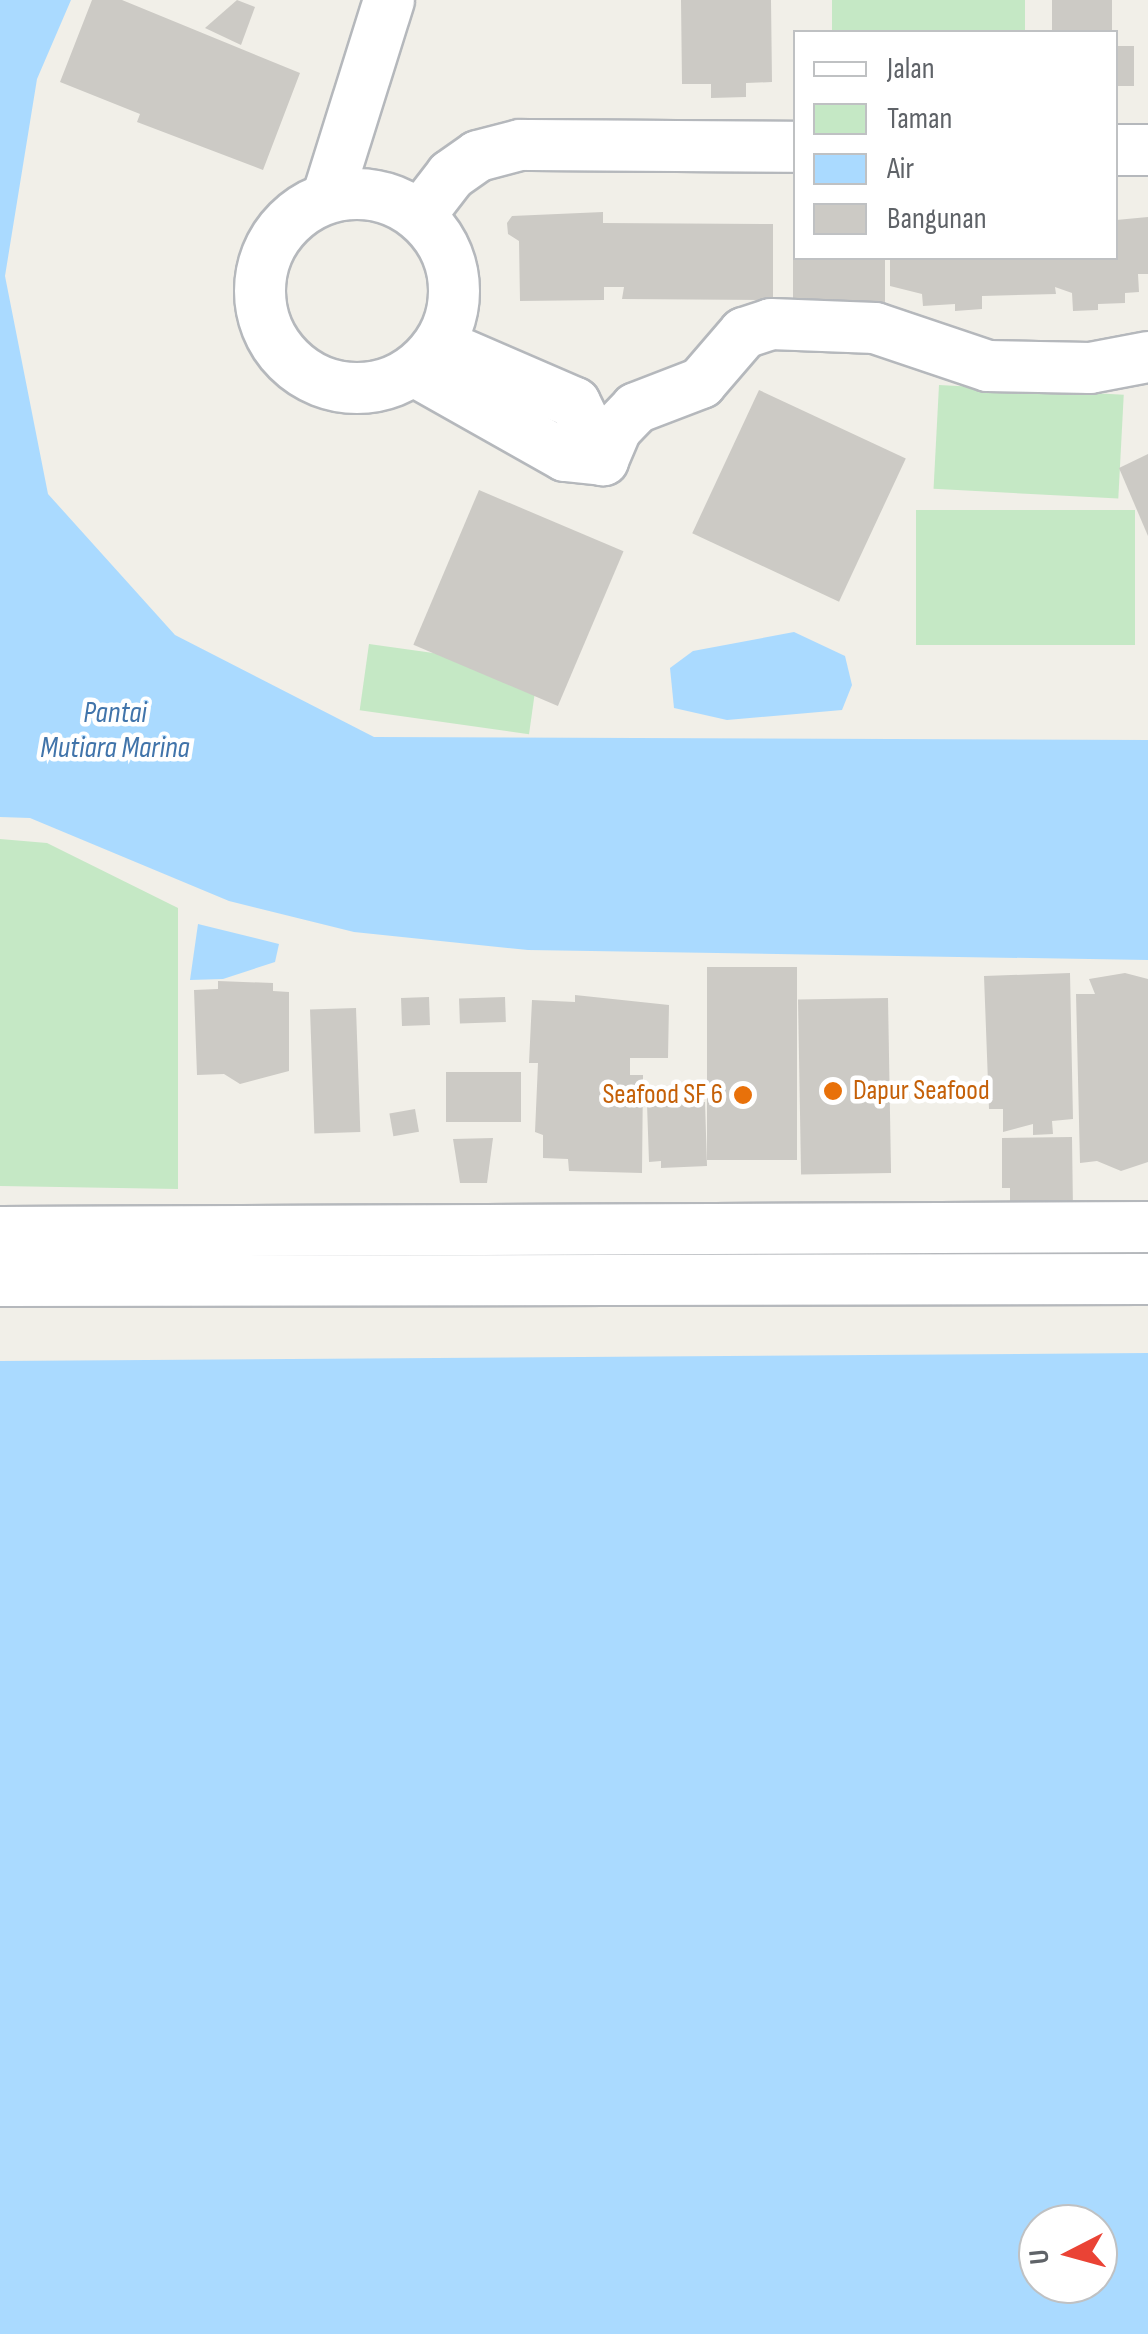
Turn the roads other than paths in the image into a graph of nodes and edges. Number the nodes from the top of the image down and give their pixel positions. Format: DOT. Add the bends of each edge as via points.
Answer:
graph roads {
  1 [pos="389,0"];
  2 [pos="793,147"];
  3 [pos="1118,150"];
  4 [pos="1148,150"];
  5 [pos="328,195"];
  6 [pos="420,214"];
  7 [pos="1148,357"];
  8 [pos="428,358"];
  9 [pos="1148,1227"];
  10 [pos="0,1232"];
  11 [pos="1148,1279"];
  12 [pos="0,1281"];
  1 -- 5 [label="street"];
  2 -- 6 [label="street" via="520,145 478,156 451,175"];
  3 -- 4 [label="street"];
  5 -- 6 [label="street" via="377,192"];
  5 -- 8 [label="street" via="286,221 262,264 261,312 282,356 322,384 370,390"];
  6 -- 8 [label="street" via="448,252 456,299"];
  7 -- 8 [label="street" via="1090,368 988,366 874,328 771,324 744,332 701,383 636,408 616,429 603,460 565,456"];
  9 -- 10 [label="street"];
  11 -- 12 [label="street"];
}
